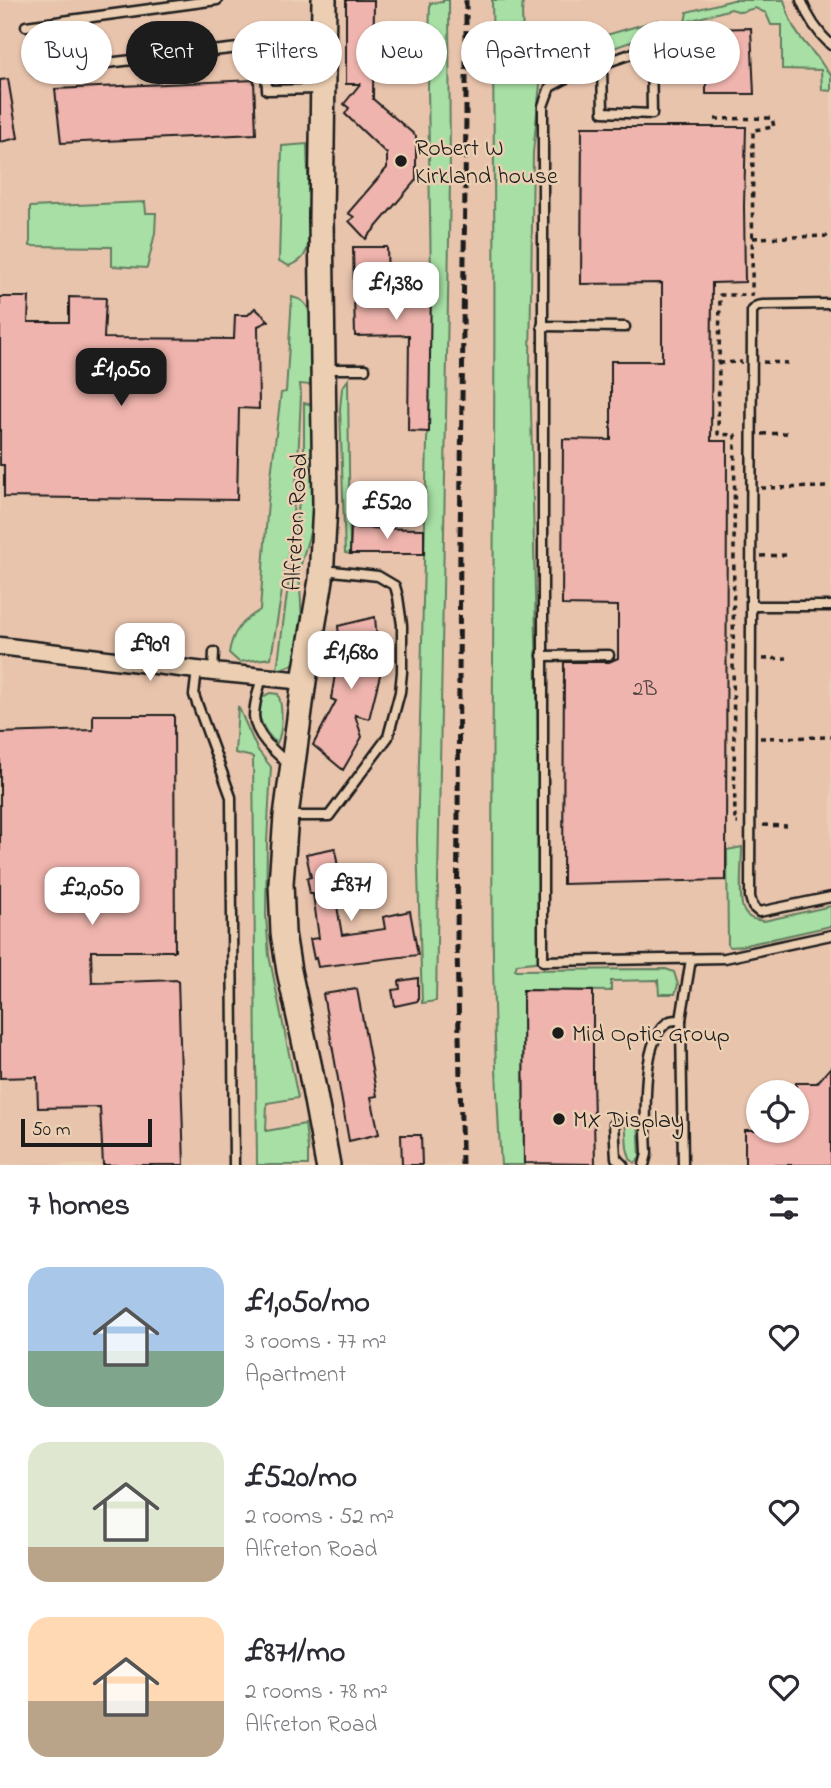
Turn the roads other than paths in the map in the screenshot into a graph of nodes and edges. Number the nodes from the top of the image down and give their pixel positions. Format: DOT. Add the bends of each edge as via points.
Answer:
graph roads {
  1 [pos="217,0"];
  2 [pos="324,0"];
  3 [pos="801,0"];
  4 [pos="63,21"];
  5 [pos="831,46"];
  6 [pos="112,62"];
  7 [pos="602,64"];
  8 [pos="557,84"];
  9 [pos="323,89"];
  10 [pos="831,304"];
  11 [pos="542,326"];
  12 [pos="625,327"];
  13 [pos="324,369"];
  14 [pos="365,369"];
  15 [pos="321,570"];
  16 [pos="752,606"];
  17 [pos="831,606"];
  18 [pos="0,646"];
  19 [pos="214,652"];
  20 [pos="609,655"];
  21 [pos="542,656"];
  22 [pos="205,671"];
  23 [pos="262,677"];
  24 [pos="304,681"];
  25 [pos="292,767"];
  26 [pos="286,816"];
  27 [pos="831,897"];
  28 [pos="831,935"];
  29 [pos="691,959"];
  30 [pos="681,1020"];
  31 [pos="614,1123"];
  32 [pos="234,1165"];
  33 [pos="328,1165"];
  34 [pos="624,1165"];
  35 [pos="644,1165"];
  36 [pos="683,1165"];
  1 -- 4 [label="lane"];
  2 -- 9 [label="street, Alfreton Road"];
  3 -- 5 [label="lane" via="812,24"];
  6 -- 9 [label="lane" via="265,45 267,90"];
  7 -- 7 [label="lane" via="603,112 652,114 651,47"];
  8 -- 11 [label="lane" via="550,88 543,106"];
  9 -- 13 [label="street, Alfreton Road"];
  10 -- 16 [label="lane" via="771,304 752,311"];
  11 -- 12 [label="lane"];
  11 -- 21 [label="lane"];
  13 -- 14 [label="lane"];
  13 -- 15 [label="street, Alfreton Road"];
  15 -- 24 [label="street, Alfreton Road"];
  15 -- 26 [label="lane" via="378,576 395,586 402,625 400,692 388,737 329,816"];
  16 -- 17 [label="lane"];
  16 -- 27 [label="lane" via="750,897 759,912"];
  18 -- 22 [label="street"];
  19 -- 22 [label="lane"];
  20 -- 21 [label="lane"];
  21 -- 29 [label="lane" via="543,961"];
  22 -- 23 [label="street"];
  22 -- 32 [label="lane" via="194,695 231,797"];
  23 -- 24 [label="street"];
  23 -- 25 [label="lane" via="254,718 275,753"];
  24 -- 25 [label="street, Alfreton Road"];
  25 -- 26 [label="street, Alfreton Road"];
  26 -- 33 [label="street, Alfreton Road" via="283,933"];
  28 -- 29 [label="lane" via="725,958"];
  29 -- 30 [label="lane"];
  30 -- 35 [label="lane" via="670,1021 660,1030 649,1060"];
  30 -- 36 [label="lane"];
  31 -- 34 [label="lane" via="616,1158"];
}
